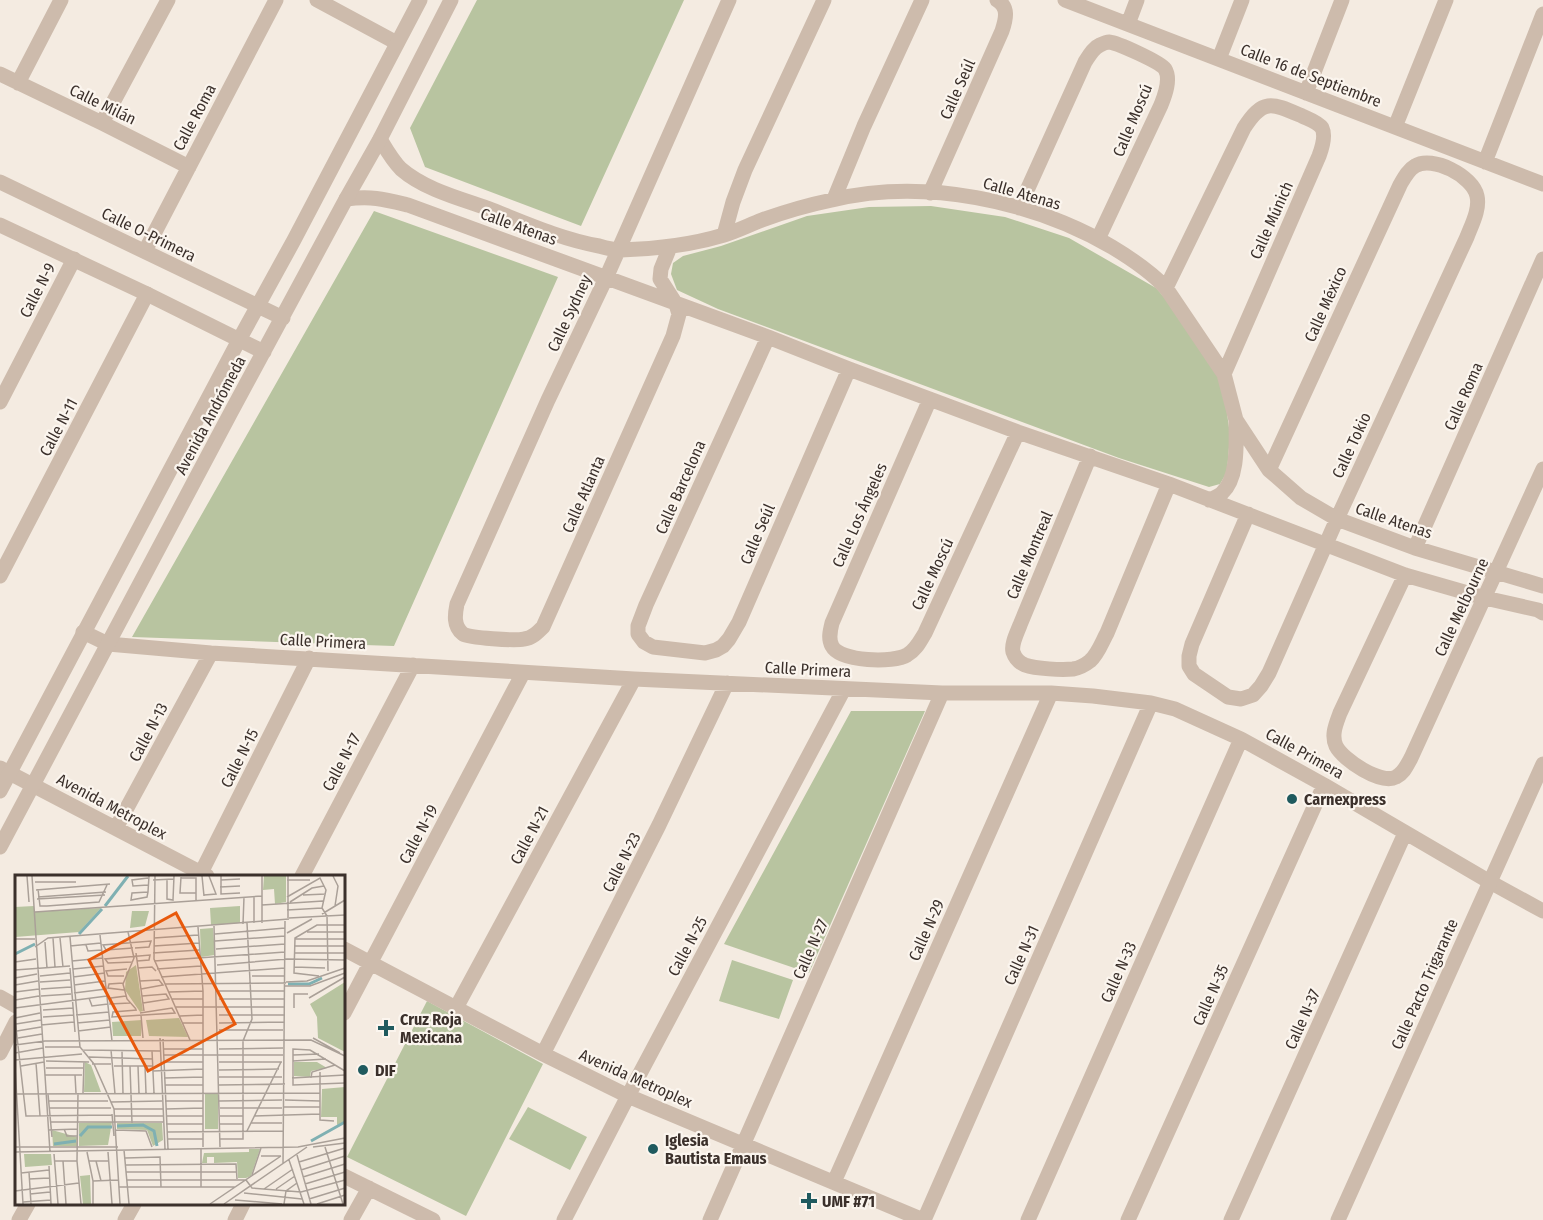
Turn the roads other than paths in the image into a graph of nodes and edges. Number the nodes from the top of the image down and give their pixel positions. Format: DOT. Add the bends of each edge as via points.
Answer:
graph roads {
  1 [pos="61,0"];
  2 [pos="168,0"];
  3 [pos="276,0"];
  4 [pos="317,0"];
  5 [pos="420,0"];
  6 [pos="451,0"];
  7 [pos="729,0"];
  8 [pos="824,0"];
  9 [pos="922,0"];
  10 [pos="997,0"];
  11 [pos="1065,0"];
  12 [pos="1137,0"];
  13 [pos="1242,0"];
  14 [pos="1342,0"];
  15 [pos="1446,0"];
  16 [pos="1543,14"];
  17 [pos="1128,24"];
  18 [pos="397,43"];
  19 [pos="1219,59"];
  20 [pos="0,74"];
  21 [pos="18,83"];
  22 [pos="1306,93"];
  23 [pos="102,123"];
  24 [pos="1395,127"];
  25 [pos="380,139"];
  26 [pos="1485,162"];
  27 [pos="1426,163"];
  28 [pos="189,167"];
  29 [pos="0,182"];
  30 [pos="1543,184"];
  31 [pos="930,193"];
  32 [pos="346,199"];
  33 [pos="834,199"];
  34 [pos="1019,208"];
  35 [pos="0,225"];
  36 [pos="536,227"];
  37 [pos="724,235"];
  38 [pos="1098,239"];
  39 [pos="670,247"];
  40 [pos="528,249"];
  41 [pos="618,250"];
  42 [pos="145,251"];
  43 [pos="1543,259"];
  44 [pos="74,260"];
  45 [pos="606,278"];
  46 [pos="1167,288"];
  47 [pos="147,294"];
  48 [pos="676,304"];
  49 [pos="258,306"];
  50 [pos="283,318"];
  51 [pos="768,337"];
  52 [pos="239,340"];
  53 [pos="264,352"];
  54 [pos="849,369"];
  55 [pos="1224,374"];
  56 [pos="930,399"];
  57 [pos="0,402"];
  58 [pos="1236,420"];
  59 [pos="1018,432"];
  60 [pos="1090,456"];
  61 [pos="1543,469"];
  62 [pos="1269,470"];
  63 [pos="1169,484"];
  64 [pos="1209,500"];
  65 [pos="1248,514"];
  66 [pos="1337,519"];
  67 [pos="1326,544"];
  68 [pos="1415,548"];
  69 [pos="1497,572"];
  70 [pos="1405,575"];
  71 [pos="0,576"];
  72 [pos="1543,586"];
  73 [pos="1485,598"];
  74 [pos="1543,613"];
  75 [pos="83,632"];
  76 [pos="470,636"];
  77 [pos="108,644"];
  78 [pos="653,647"];
  79 [pos="832,647"];
  80 [pos="211,653"];
  81 [pos="309,658"];
  82 [pos="413,664"];
  83 [pos="523,673"];
  84 [pos="634,679"];
  85 [pos="727,683"];
  86 [pos="844,689"];
  87 [pos="942,693"];
  88 [pos="1051,693"];
  89 [pos="1151,704"];
  90 [pos="1241,738"];
  91 [pos="1543,764"];
  92 [pos="5,771"];
  93 [pos="33,785"];
  94 [pos="1324,785"];
  95 [pos="0,791"];
  96 [pos="116,828"];
  97 [pos="1405,833"];
  98 [pos="0,847"];
  99 [pos="204,875"];
  100 [pos="303,875"];
  101 [pos="1490,882"];
  102 [pos="1543,911"];
  103 [pos="345,950"];
  104 [pos="370,963"];
  105 [pos="0,997"];
  106 [pos="15,1005"];
  107 [pos="456,1008"];
  108 [pos="345,1011"];
  109 [pos="15,1024"];
  110 [pos="0,1053"];
  111 [pos="543,1054"];
  112 [pos="628,1096"];
  113 [pos="743,1144"];
  114 [pos="345,1176"];
  115 [pos="834,1182"];
  116 [pos="369,1188"];
  117 [pos="27,1205"];
  118 [pos="133,1205"];
  119 [pos="242,1205"];
  120 [pos="19,1220"];
  121 [pos="125,1220"];
  122 [pos="235,1220"];
  123 [pos="351,1220"];
  124 [pos="433,1220"];
  125 [pos="564,1220"];
  126 [pos="710,1220"];
  127 [pos="924,1220"];
  128 [pos="1028,1220"];
  129 [pos="1128,1220"];
  130 [pos="1231,1220"];
  131 [pos="1338,1220"];
  1 -- 21 [label="street"];
  2 -- 23 [label="street"];
  3 -- 28 [label="street, Calle Roma"];
  4 -- 18 [label="street"];
  5 -- 18 [label="street, Avenida Andrómeda"];
  6 -- 25 [label="street, Avenida Andrómeda"];
  7 -- 41 [label="street, Calle Sydney"];
  8 -- 37 [label="street" via="745,170"];
  9 -- 33 [label="street"];
  10 -- 31 [label="street, Calle Seúl" via="1005,8 1002,31"];
  11 -- 17 [label="street, Calle 16 de Septiembre"];
  12 -- 17 [label="street"];
  13 -- 19 [label="street"];
  14 -- 22 [label="street"];
  15 -- 24 [label="street"];
  16 -- 26 [label="street"];
  17 -- 19 [label="street, Calle 16 de Septiembre"];
  18 -- 49 [label="street, Avenida Andrómeda"];
  19 -- 22 [label="street, Calle 16 de Septiembre"];
  20 -- 21 [label="street, Calle Milán"];
  21 -- 23 [label="street, Calle Milán"];
  22 -- 24 [label="street, Calle 16 de Septiembre"];
  23 -- 28 [label="street, Calle Milán"];
  24 -- 26 [label="street, Calle 16 de Septiembre"];
  25 -- 32 [label="street, Avenida Andrómeda"];
  25 -- 36 [label="street, Calle Atenas" via="401,169 421,182"];
  26 -- 30 [label="street, Calle 16 de Septiembre"];
  27 -- 62 [label="street, Calle México" via="1415,166 1397,190"];
  27 -- 66 [label="street, Calle Tokio" via="1461,175 1471,184 1477,194 1475,217"];
  28 -- 42 [label="street, Calle Roma"];
  29 -- 42 [label="street, Calle O-Primera"];
  31 -- 33 [label="street, Calle Atenas" via="873,193"];
  31 -- 34 [label="street, Calle Atenas"];
  32 -- 40 [label="street, Calle Atenas" via="368,197 408,205"];
  32 -- 50 [label="street, Avenida Andrómeda"];
  33 -- 37 [label="street, Calle Atenas" via="763,219"];
  34 -- 38 [label="street, Calle Atenas"];
  34 -- 38 [label="street, Calle Moscú" via="1085,62 1097,46 1111,42 1159,63 1166,70 1168,81 1161,105"];
  35 -- 44 [label="street"];
  36 -- 40 [label="street"];
  36 -- 41 [label="street, Calle Atenas" via="580,243"];
  37 -- 39 [label="street, Calle Atenas"];
  38 -- 46 [label="street, Calle Atenas" via="1137,262"];
  39 -- 41 [label="street, Calle Atenas"];
  39 -- 48 [label="street" via="660,279"];
  40 -- 45 [label="street, Calle Atenas"];
  41 -- 45 [label="street, Calle Sydney"];
  42 -- 49 [label="street, Calle O-Primera"];
  43 -- 68 [label="street, Calle Roma"];
  44 -- 47 [label="street"];
  44 -- 57 [label="street, Calle N-9"];
  45 -- 48 [label="street, Calle Atenas"];
  45 -- 76 [label="street, Calle Sydney" via="457,604 454,618 463,633"];
  46 -- 55 [label="street, Calle Atenas"];
  46 -- 55 [label="street, Calle Múnich" via="1244,128 1256,111 1275,106 1322,128 1320,156"];
  47 -- 52 [label="street"];
  47 -- 71 [label="street, Calle N-11"];
  48 -- 51 [label="street, Calle Atenas"];
  48 -- 76 [label="street, Calle Atlanta" via="679,314 673,336 543,627 525,639"];
  49 -- 50 [label="street, Calle O-Primera"];
  49 -- 52 [label="street, Avenida Andrómeda"];
  50 -- 53 [label="street, Avenida Andrómeda"];
  51 -- 54 [label="street, Calle Atenas"];
  51 -- 78 [label="street, Calle Barcelona" via="638,626 638,634"];
  52 -- 53 [label="street"];
  52 -- 75 [label="street, Avenida Andrómeda"];
  53 -- 77 [label="street, Avenida Andrómeda"];
  54 -- 56 [label="street, Calle Atenas"];
  54 -- 78 [label="street, Calle Seúl" via="729,639 723,646 705,653"];
  55 -- 58 [label="street, Calle Atenas"];
  56 -- 59 [label="street, Calle Atenas"];
  56 -- 79 [label="street, Calle Los Ángeles" via="832,623"];
  58 -- 62 [label="street, Calle Atenas"];
  58 -- 64 [label="street, Calle Atenas" via="1233,473 1221,494"];
  59 -- 60 [label="street, Calle Atenas"];
  59 -- 79 [label="street, Calle Moscú" via="917,646 910,654 892,660 851,658"];
  60 -- 63 [label="street, Calle Atenas"];
  60 -- 63 [label="street, Calle Montreal" via="1014,642 1012,650 1024,665 1071,669 1091,660 1107,633"];
  61 -- 69 [label="street, Calle Melbourne"];
  62 -- 66 [label="street, Calle Atenas" via="1301,498"];
  63 -- 64 [label="street, Calle Atenas"];
  64 -- 65 [label="street, Calle Atenas"];
  65 -- 67 [label="street, Calle Atenas"];
  65 -- 67 [label="street, Calle Tokio" via="1189,656 1194,674 1228,697 1241,699 1261,686"];
  66 -- 67 [label="street, Calle Tokio"];
  66 -- 68 [label="street, Calle Atenas"];
  67 -- 70 [label="street, Calle Atenas"];
  68 -- 69 [label="street, Calle Atenas"];
  69 -- 72 [label="street, Calle Atenas"];
  69 -- 73 [label="street, Calle Melbourne"];
  70 -- 73 [label="street, Calle Atenas"];
  70 -- 73 [label="street, Calle Melbourne" via="1334,731 1335,744 1342,754 1385,779 1403,771 1411,758"];
  73 -- 74 [label="street, Calle Atenas"];
  75 -- 77 [label="street, Calle Primera"];
  75 -- 92 [label="street, Avenida Andrómeda"];
  77 -- 80 [label="street, Calle Primera"];
  77 -- 93 [label="street, Avenida Andrómeda"];
  80 -- 81 [label="street, Calle Primera"];
  80 -- 96 [label="street, Calle N-13"];
  81 -- 82 [label="street, Calle Primera"];
  81 -- 99 [label="street, Calle N-15"];
  82 -- 83 [label="street, Calle Primera"];
  82 -- 100 [label="street, Calle N-17"];
  83 -- 84 [label="street, Calle Primera"];
  83 -- 104 [label="street, Calle N-19"];
  84 -- 85 [label="street, Calle Primera"];
  84 -- 107 [label="street, Calle N-21"];
  85 -- 86 [label="street, Calle Primera"];
  85 -- 111 [label="street, Calle N-23"];
  86 -- 87 [label="street, Calle Primera"];
  86 -- 112 [label="street, Calle N-25"];
  87 -- 88 [label="street, Calle Primera"];
  87 -- 113 [label="street, Calle N-27"];
  88 -- 89 [label="street, Calle Primera"];
  88 -- 115 [label="street, Calle N-29"];
  89 -- 90 [label="street, Calle Primera" via="1175,709"];
  89 -- 127 [label="street, Calle N-31"];
  90 -- 94 [label="street, Calle Primera"];
  90 -- 128 [label="street, Calle N-33"];
  91 -- 101 [label="street, Calle Pacto Trigarante"];
  92 -- 93 [label="street, Avenida Metroplex"];
  92 -- 95 [label="street, Avenida Andrómeda"];
  93 -- 96 [label="street, Avenida Metroplex"];
  93 -- 98 [label="street, Avenida Andrómeda"];
  94 -- 97 [label="street, Calle Primera"];
  94 -- 129 [label="street, Calle N-35"];
  96 -- 99 [label="street, Avenida Metroplex"];
  97 -- 101 [label="street, Calle Primera"];
  97 -- 130 [label="street, Calle N-37"];
  101 -- 102 [label="street, Calle Primera"];
  101 -- 131 [label="street, Calle Pacto Trigarante"];
  103 -- 104 [label="street, Avenida Metroplex"];
  104 -- 107 [label="street, Avenida Metroplex"];
  104 -- 108 [label="street, Calle N-19"];
  105 -- 106 [label="street"];
  107 -- 111 [label="street, Avenida Metroplex"];
  109 -- 110 [label="street"];
  111 -- 112 [label="street, Avenida Metroplex"];
  112 -- 113 [label="street, Avenida Metroplex"];
  112 -- 125 [label="street, Calle N-25"];
  113 -- 115 [label="street, Avenida Metroplex"];
  113 -- 126 [label="street, Calle N-27"];
  114 -- 116 [label="street"];
  115 -- 127 [label="street, Avenida Metroplex"];
  116 -- 123 [label="street"];
  116 -- 124 [label="street"];
  117 -- 120 [label="street"];
  118 -- 121 [label="street"];
  119 -- 122 [label="street"];
}
